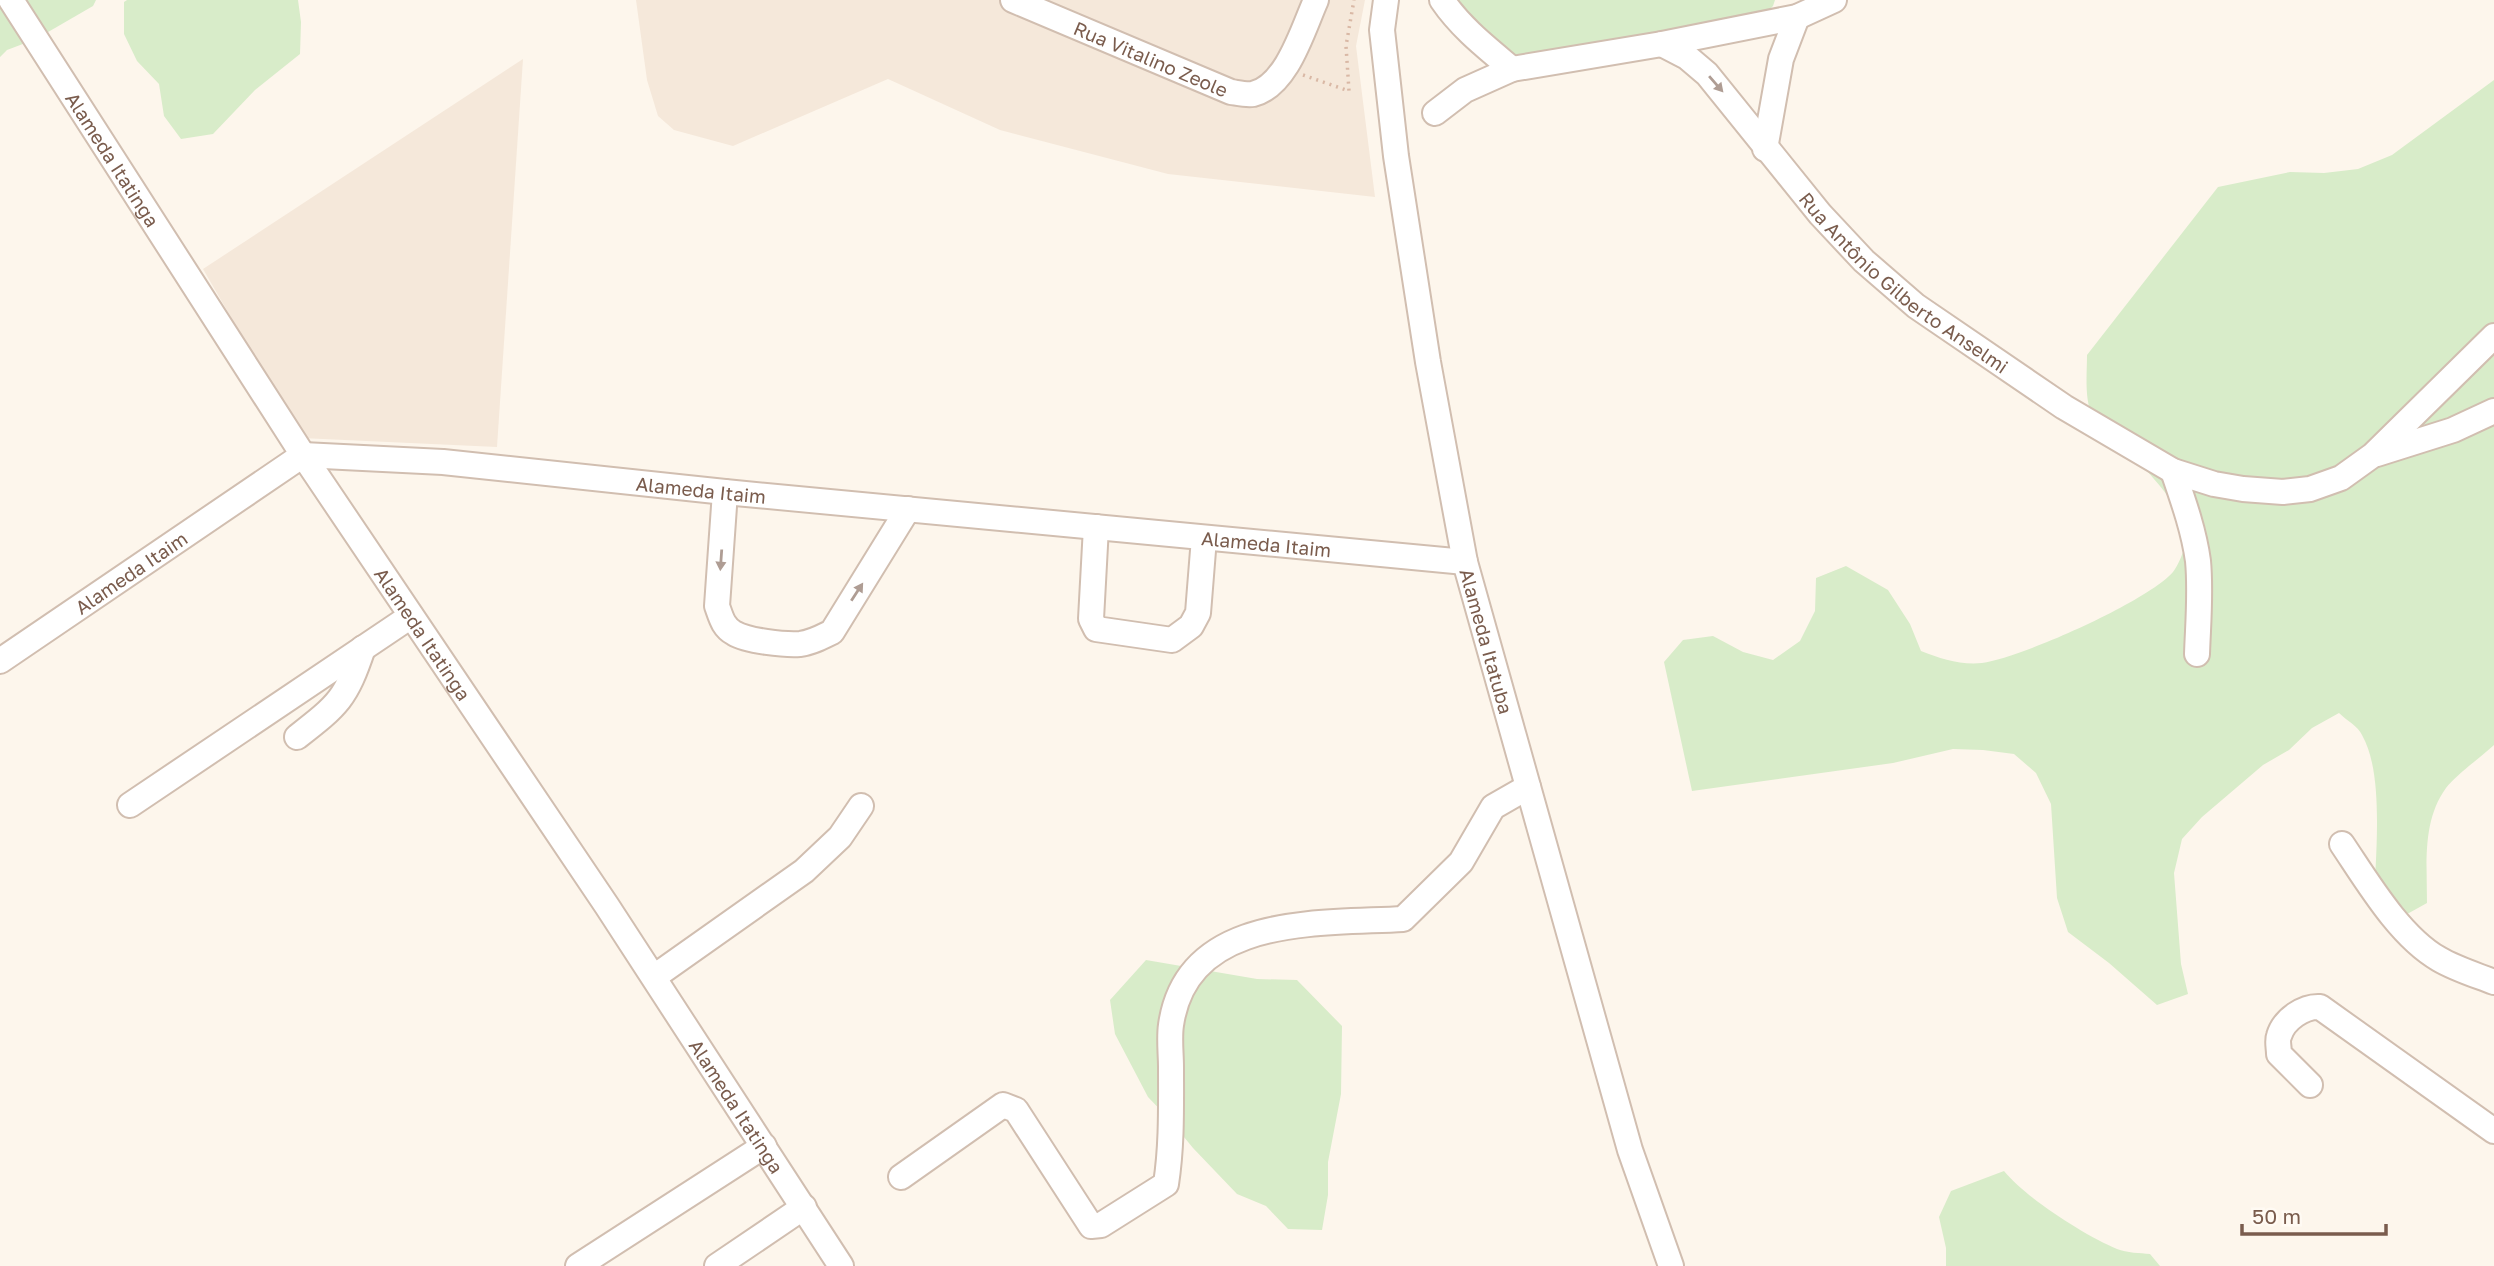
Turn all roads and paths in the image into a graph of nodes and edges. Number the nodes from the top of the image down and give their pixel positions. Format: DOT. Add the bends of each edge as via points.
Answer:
graph roads {
  1 [pos="11,0"];
  2 [pos="1013,0"];
  3 [pos="1316,0"];
  4 [pos="1354,0"];
  5 [pos="1386,0"];
  6 [pos="1442,0"];
  7 [pos="1834,0"];
  8 [pos="1797,16"];
  9 [pos="1662,44"];
  10 [pos="1285,68"];
  11 [pos="1512,69"];
  12 [pos="1435,113"];
  13 [pos="1765,149"];
  14 [pos="2494,335"];
  15 [pos="2494,411"];
  16 [pos="303,455"];
  17 [pos="2373,455"];
  18 [pos="2173,471"];
  19 [pos="725,492"];
  20 [pos="908,509"];
  21 [pos="1096,527"];
  22 [pos="1204,538"];
  23 [pos="1465,562"];
  24 [pos="411,616"];
  25 [pos="363,648"];
  26 [pos="2197,654"];
  27 [pos="0,661"];
  28 [pos="297,737"];
  29 [pos="1528,787"];
  30 [pos="130,805"];
  31 [pos="861,806"];
  32 [pos="2342,844"];
  33 [pos="654,977"];
  34 [pos="2494,982"];
  35 [pos="2311,1086"];
  36 [pos="2494,1131"];
  37 [pos="764,1146"];
  38 [pos="901,1177"];
  39 [pos="804,1208"];
  40 [pos="578,1266"];
  41 [pos="717,1266"];
  42 [pos="841,1266"];
  43 [pos="1671,1266"];
  1 -- 16 [label="street, Alameda Itatinga"];
  2 -- 10 [label="street, Rua Vitalino Zeole" via="1231,92 1250,95 1265,90"];
  3 -- 10 [label="street"];
  4 -- 10 [label="path" via="1346,46 1349,91"];
  5 -- 23 [label="street, Alameda Itatuba" via="1382,30 1394,145"];
  6 -- 11 [label="street" via="1480,43"];
  7 -- 8 [label="street"];
  8 -- 9 [label="street"];
  8 -- 13 [label="street" via="1781,59"];
  9 -- 11 [label="street"];
  9 -- 13 [label="street, Rua Antônio Gilberto Anselmi, one-way" via="1707,74"];
  11 -- 12 [label="street" via="1465,90"];
  13 -- 18 [label="street, Rua Antônio Gilberto Anselmi" via="1864,261 1916,306 2064,407"];
  14 -- 17 [label="street"];
  15 -- 17 [label="street" via="2453,430"];
  16 -- 19 [label="street, Alameda Itaim" via="443,462"];
  16 -- 24 [label="street, Alameda Itatinga"];
  16 -- 27 [label="street, Alameda Itaim"];
  17 -- 18 [label="street, Rua Antônio Gilberto Anselmi" via="2341,478 2283,492 2214,484"];
  18 -- 26 [label="street" via="2197,560"];
  19 -- 20 [label="street, Alameda Itaim"];
  19 -- 20 [label="street, one-way" via="717,606 722,623 735,634 780,643 801,644 832,632"];
  20 -- 21 [label="street, Alameda Itaim"];
  21 -- 22 [label="street, Alameda Itaim"];
  21 -- 22 [label="street" via="1091,619 1096,629 1172,640 1191,626 1198,613"];
  22 -- 23 [label="street, Alameda Itaim"];
  23 -- 29 [label="street, Alameda Itatuba"];
  24 -- 25 [label="street"];
  24 -- 33 [label="street, Alameda Itatinga"];
  25 -- 28 [label="street" via="353,678 335,707"];
  25 -- 30 [label="street"];
  29 -- 38 [label="street" via="1493,807 1461,862 1403,919 1283,926 1246,936 1207,957 1182,986 1171,1025 1166,1184 1101,1226 1091,1226 1016,1110 1003,1105"];
  29 -- 43 [label="street, Alameda Itatuba" via="1630,1150"];
  31 -- 33 [label="street" via="840,837 804,870"];
  32 -- 34 [label="street" via="2411,936 2438,959"];
  33 -- 37 [label="street, Alameda Itatinga"];
  35 -- 36 [label="street" via="2279,1054 2278,1036 2309,1006 2319,1007"];
  37 -- 39 [label="street, Alameda Itatinga"];
  37 -- 40 [label="street"];
  39 -- 41 [label="street"];
  39 -- 42 [label="street, Alameda Itatinga"];
}
